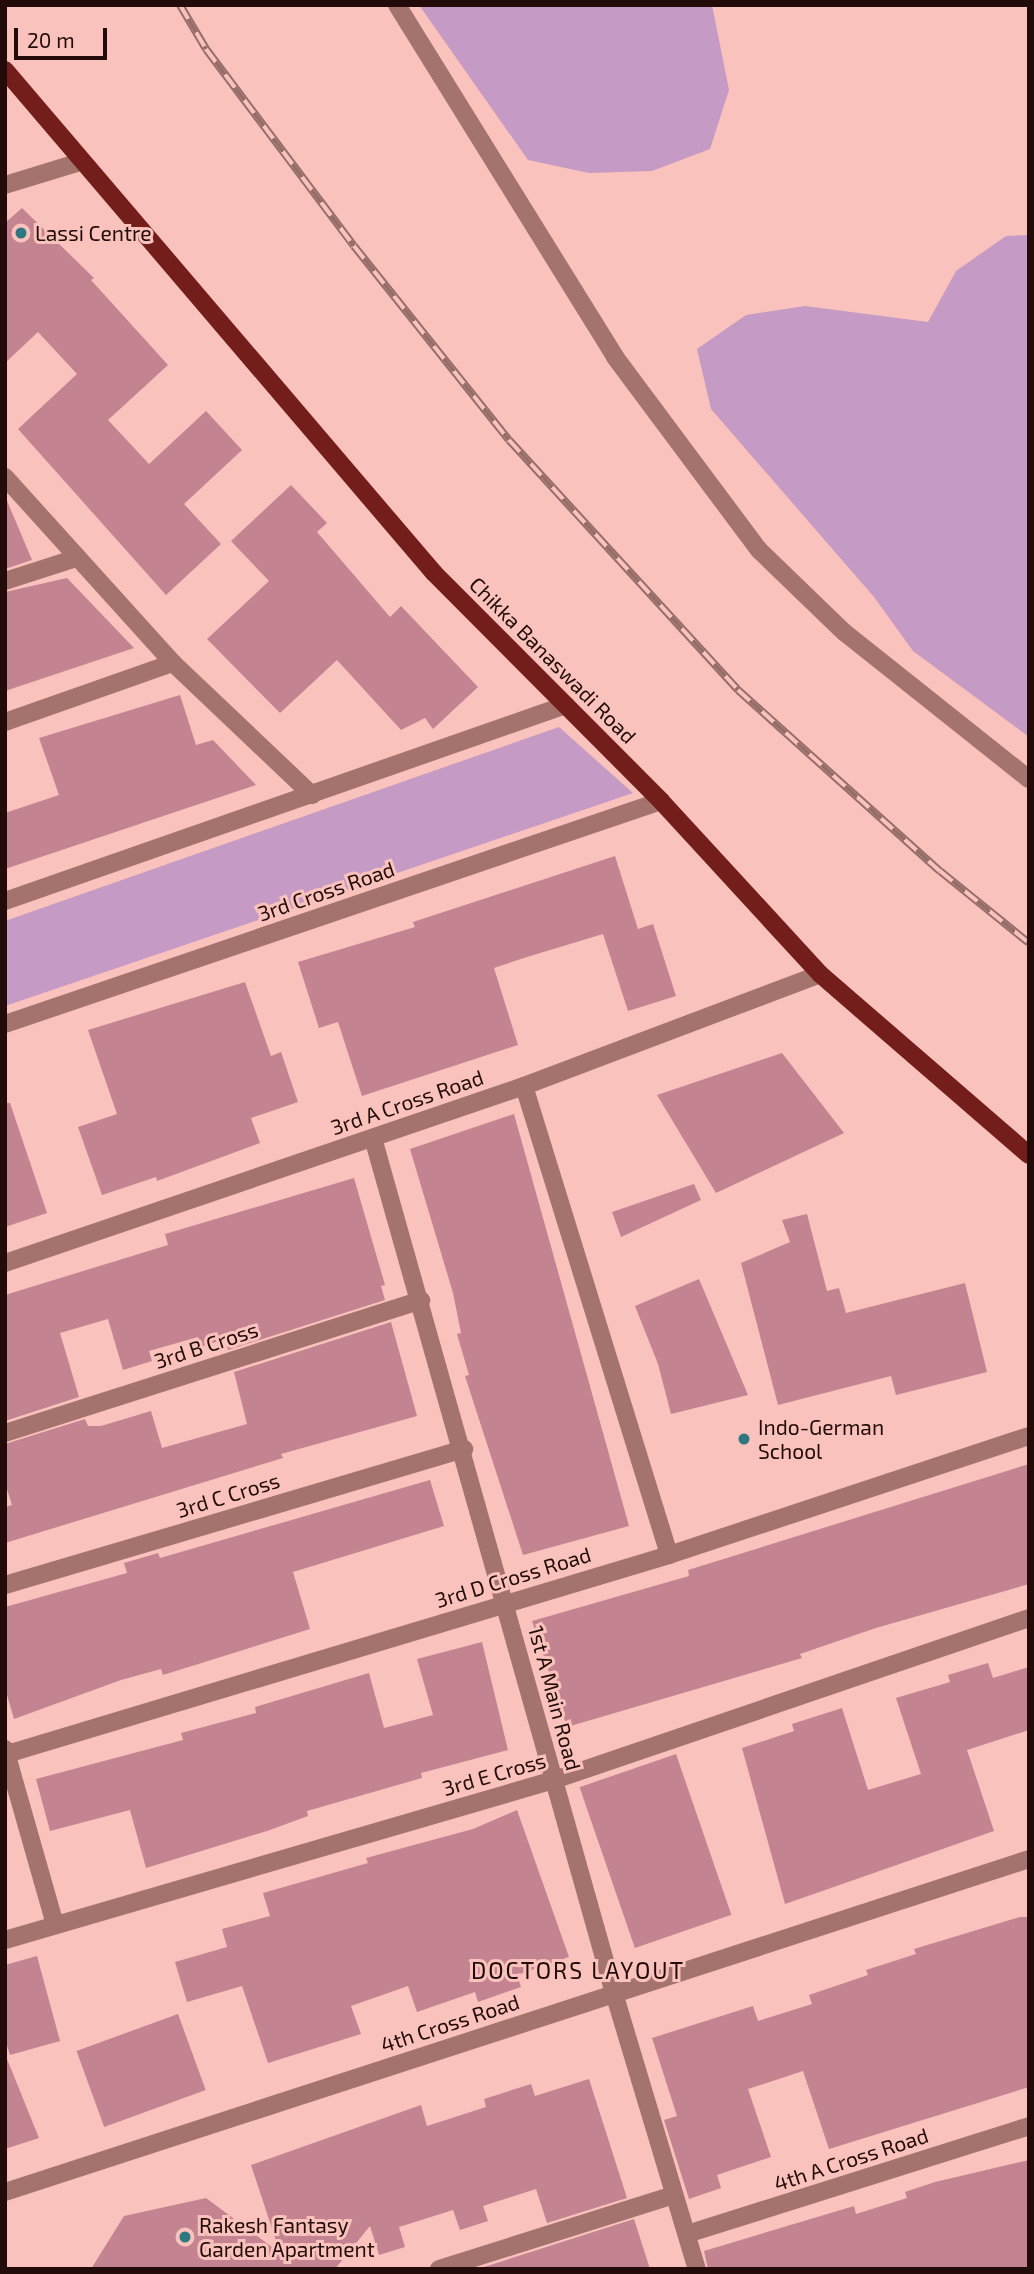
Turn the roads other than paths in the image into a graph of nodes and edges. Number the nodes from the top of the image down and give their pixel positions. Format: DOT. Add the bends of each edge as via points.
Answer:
graph roads {
  1 [pos="397,5"];
  2 [pos="5,70"];
  3 [pos="80,162"];
  4 [pos="5,185"];
  5 [pos="5,477"];
  6 [pos="76,558"];
  7 [pos="5,581"];
  8 [pos="173,663"];
  9 [pos="566,705"];
  10 [pos="5,722"];
  11 [pos="1029,779"];
  12 [pos="312,795"];
  13 [pos="661,801"];
  14 [pos="5,901"];
  15 [pos="820,974"];
  16 [pos="5,1024"];
  17 [pos="524,1086"];
  18 [pos="373,1138"];
  19 [pos="1029,1155"];
  20 [pos="5,1263"];
  21 [pos="421,1300"];
  22 [pos="5,1433"];
  23 [pos="1029,1436"];
  24 [pos="464,1449"];
  25 [pos="668,1555"];
  26 [pos="5,1585"];
  27 [pos="506,1602"];
  28 [pos="1029,1618"];
  29 [pos="6,1752"];
  30 [pos="554,1780"];
  31 [pos="1029,1859"];
  32 [pos="55,1924"];
  33 [pos="5,1940"];
  34 [pos="614,1993"];
  35 [pos="1029,2126"];
  36 [pos="5,2192"];
  37 [pos="673,2196"];
  38 [pos="687,2234"];
  39 [pos="439,2269"];
  40 [pos="697,2269"];
  1 -- 11 [label="street" via="615,357 759,550 845,632"];
  2 -- 3 [label="main road, Chikka Banaswadi Road"];
  3 -- 4 [label="street"];
  3 -- 9 [label="main road, Chikka Banaswadi Road" via="434,573"];
  5 -- 6 [label="street"];
  6 -- 7 [label="street"];
  6 -- 8 [label="street"];
  8 -- 10 [label="street"];
  8 -- 12 [label="street"];
  9 -- 12 [label="street"];
  9 -- 13 [label="main road, Chikka Banaswadi Road"];
  12 -- 14 [label="street"];
  13 -- 15 [label="main road, Chikka Banaswadi Road"];
  13 -- 16 [label="street, 3rd Cross Road"];
  15 -- 17 [label="street, 3rd A Cross Road"];
  15 -- 19 [label="main road, Chikka Banaswadi Road"];
  17 -- 18 [label="street, 3rd A Cross Road"];
  17 -- 25 [label="street"];
  18 -- 20 [label="street, 3rd A Cross Road"];
  18 -- 21 [label="street, 1st A Main Road"];
  21 -- 22 [label="street, 3rd B Cross"];
  21 -- 24 [label="street, 1st A Main Road"];
  23 -- 25 [label="street, 3rd D Cross Road"];
  24 -- 26 [label="street, 3rd C Cross"];
  24 -- 27 [label="street, 1st A Main Road"];
  25 -- 27 [label="street, 3rd D Cross Road"];
  27 -- 29 [label="street, 3rd D Cross Road"];
  27 -- 30 [label="street, 1st A Main Road"];
  28 -- 30 [label="street, 3rd E Cross"];
  29 -- 32 [label="street"];
  30 -- 32 [label="street, 3rd E Cross"];
  30 -- 34 [label="street, 1st A Main Road"];
  31 -- 34 [label="street, 4th Cross Road"];
  32 -- 33 [label="street, 3rd E Cross"];
  34 -- 36 [label="street, 4th Cross Road"];
  34 -- 37 [label="street, 1st A Main Road"];
  35 -- 38 [label="street, 4th A Cross Road"];
  37 -- 38 [label="street, 1st A Main Road"];
  37 -- 39 [label="street"];
  38 -- 40 [label="street, 1st A Main Road"];
}
